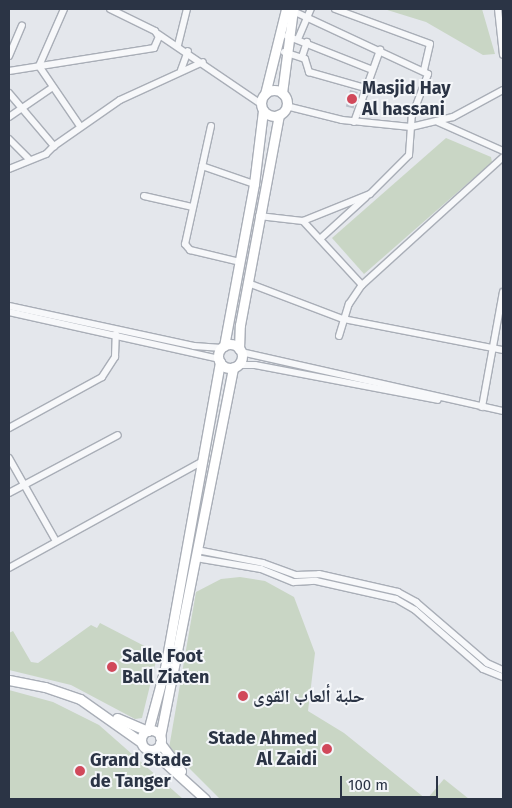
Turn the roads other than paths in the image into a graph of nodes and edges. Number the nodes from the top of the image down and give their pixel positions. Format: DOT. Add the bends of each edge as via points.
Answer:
graph roads {
  1 [pos="64,9"];
  2 [pos="110,9"];
  3 [pos="187,9"];
  4 [pos="311,9"];
  5 [pos="335,9"];
  6 [pos="498,9"];
  7 [pos="291,10"];
  8 [pos="307,18"];
  9 [pos="22,26"];
  10 [pos="158,34"];
  11 [pos="287,36"];
  12 [pos="298,39"];
  13 [pos="307,42"];
  14 [pos="178,45"];
  15 [pos="380,50"];
  16 [pos="188,51"];
  17 [pos="284,52"];
  18 [pos="503,55"];
  19 [pos="9,56"];
  20 [pos="302,57"];
  21 [pos="203,62"];
  22 [pos="39,66"];
  23 [pos="370,69"];
  24 [pos="424,69"];
  25 [pos="180,70"];
  26 [pos="9,71"];
  27 [pos="53,87"];
  28 [pos="365,88"];
  29 [pos="503,90"];
  30 [pos="9,93"];
  31 [pos="282,93"];
  32 [pos="264,94"];
  33 [pos="286,106"];
  34 [pos="24,108"];
  35 [pos="262,108"];
  36 [pos="279,115"];
  37 [pos="9,117"];
  38 [pos="354,122"];
  39 [pos="438,122"];
  40 [pos="80,126"];
  41 [pos="211,126"];
  42 [pos="411,127"];
  43 [pos="9,138"];
  44 [pos="54,146"];
  45 [pos="503,151"];
  46 [pos="503,157"];
  47 [pos="28,158"];
  48 [pos="202,166"];
  49 [pos="9,169"];
  50 [pos="254,184"];
  51 [pos="370,194"];
  52 [pos="144,196"];
  53 [pos="192,207"];
  54 [pos="259,216"];
  55 [pos="303,221"];
  56 [pos="320,239"];
  57 [pos="240,262"];
  58 [pos="248,282"];
  59 [pos="362,285"];
  60 [pos="503,292"];
  61 [pos="9,306"];
  62 [pos="9,312"];
  63 [pos="343,319"];
  64 [pos="116,328"];
  65 [pos="116,336"];
  66 [pos="339,336"];
  67 [pos="223,347"];
  68 [pos="494,348"];
  69 [pos="240,350"];
  70 [pos="503,350"];
  71 [pos="219,361"];
  72 [pos="235,366"];
  73 [pos="442,400"];
  74 [pos="482,407"];
  75 [pos="503,411"];
  76 [pos="9,428"];
  77 [pos="118,435"];
  78 [pos="9,458"];
  79 [pos="204,461"];
  80 [pos="23,485"];
  81 [pos="9,493"];
  82 [pos="56,541"];
  83 [pos="196,554"];
  84 [pos="9,568"];
  85 [pos="503,670"];
  86 [pos="503,677"];
  87 [pos="9,680"];
  88 [pos="105,714"];
  89 [pos="148,731"];
  90 [pos="160,740"];
  91 [pos="141,742"];
  92 [pos="151,750"];
  93 [pos="190,785"];
  94 [pos="205,799"];
  1 -- 22 [label="street"];
  2 -- 10 [label="street"];
  3 -- 14 [label="street"];
  4 -- 8 [label="street"];
  5 -- 24 [label="street" via="430,44"];
  6 -- 18 [label="street"];
  7 -- 8 [label="street"];
  7 -- 11 [label="street"];
  7 -- 32 [label="street"];
  8 -- 12 [label="street"];
  8 -- 15 [label="street"];
  9 -- 19 [label="street"];
  10 -- 14 [label="street"];
  10 -- 22 [label="street" via="157,43 148,50"];
  11 -- 12 [label="street"];
  11 -- 17 [label="street"];
  12 -- 13 [label="street"];
  13 -- 20 [label="street"];
  13 -- 23 [label="street"];
  14 -- 16 [label="street"];
  15 -- 23 [label="street"];
  15 -- 24 [label="street"];
  16 -- 21 [label="street"];
  16 -- 25 [label="street"];
  17 -- 20 [label="street"];
  17 -- 31 [label="street"];
  20 -- 28 [label="street" via="309,72"];
  21 -- 25 [label="street"];
  21 -- 35 [label="street"];
  22 -- 26 [label="street"];
  22 -- 27 [label="street"];
  23 -- 28 [label="street"];
  24 -- 42 [label="street" via="428,74"];
  25 -- 40 [label="street" via="120,100"];
  27 -- 34 [label="street"];
  27 -- 40 [label="street"];
  28 -- 38 [label="street"];
  29 -- 39 [label="street"];
  30 -- 34 [label="street"];
  31 -- 32 [label="street" via="275,90"];
  31 -- 33 [label="street"];
  32 -- 35 [label="street"];
  33 -- 36 [label="street"];
  33 -- 38 [label="street"];
  34 -- 37 [label="street"];
  34 -- 44 [label="street"];
  35 -- 36 [label="street"];
  35 -- 50 [label="street"];
  36 -- 54 [label="street"];
  38 -- 42 [label="street"];
  39 -- 42 [label="street"];
  39 -- 45 [label="street"];
  40 -- 44 [label="street"];
  41 -- 48 [label="street"];
  42 -- 51 [label="street" via="411,149 405,161"];
  43 -- 47 [label="street"];
  44 -- 47 [label="street" via="46,154"];
  46 -- 59 [label="street"];
  47 -- 49 [label="street"];
  48 -- 50 [label="street"];
  48 -- 53 [label="street"];
  50 -- 57 [label="street"];
  51 -- 55 [label="street"];
  51 -- 56 [label="street"];
  52 -- 53 [label="street"];
  53 -- 57 [label="street" via="187,247"];
  54 -- 55 [label="street"];
  54 -- 58 [label="street"];
  55 -- 56 [label="street"];
  56 -- 59 [label="street"];
  57 -- 67 [label="street"];
  58 -- 63 [label="street"];
  58 -- 69 [label="street"];
  59 -- 63 [label="street"];
  60 -- 68 [label="street"];
  61 -- 64 [label="street"];
  62 -- 65 [label="street"];
  63 -- 66 [label="street"];
  63 -- 68 [label="street"];
  64 -- 65 [label="street"];
  64 -- 67 [label="street" via="194,346"];
  65 -- 71 [label="street"];
  65 -- 76 [label="street" via="115,357 102,377"];
  67 -- 69 [label="street"];
  67 -- 71 [label="street"];
  68 -- 70 [label="street"];
  68 -- 74 [label="street"];
  69 -- 72 [label="street"];
  69 -- 73 [label="street"];
  71 -- 72 [label="street"];
  71 -- 79 [label="street"];
  72 -- 73 [label="street" via="255,365"];
  72 -- 83 [label="street"];
  73 -- 74 [label="street"];
  74 -- 75 [label="street"];
  77 -- 80 [label="street"];
  78 -- 80 [label="street"];
  79 -- 82 [label="street"];
  79 -- 89 [label="street" via="166,668"];
  80 -- 81 [label="street"];
  80 -- 82 [label="street"];
  82 -- 84 [label="street"];
  83 -- 85 [label="street" via="263,563 296,575 319,574 398,592 416,602 487,663"];
  83 -- 86 [label="street" via="261,569 294,582 316,580 396,599 415,610 483,669"];
  83 -- 90 [label="street"];
  87 -- 88 [label="street" via="61,692"];
  88 -- 89 [label="street"];
  88 -- 91 [label="street"];
  89 -- 90 [label="street"];
  89 -- 91 [label="street"];
  90 -- 92 [label="street"];
  90 -- 93 [label="street"];
  91 -- 92 [label="street"];
  92 -- 93 [label="street"];
  93 -- 94 [label="street"];
}
